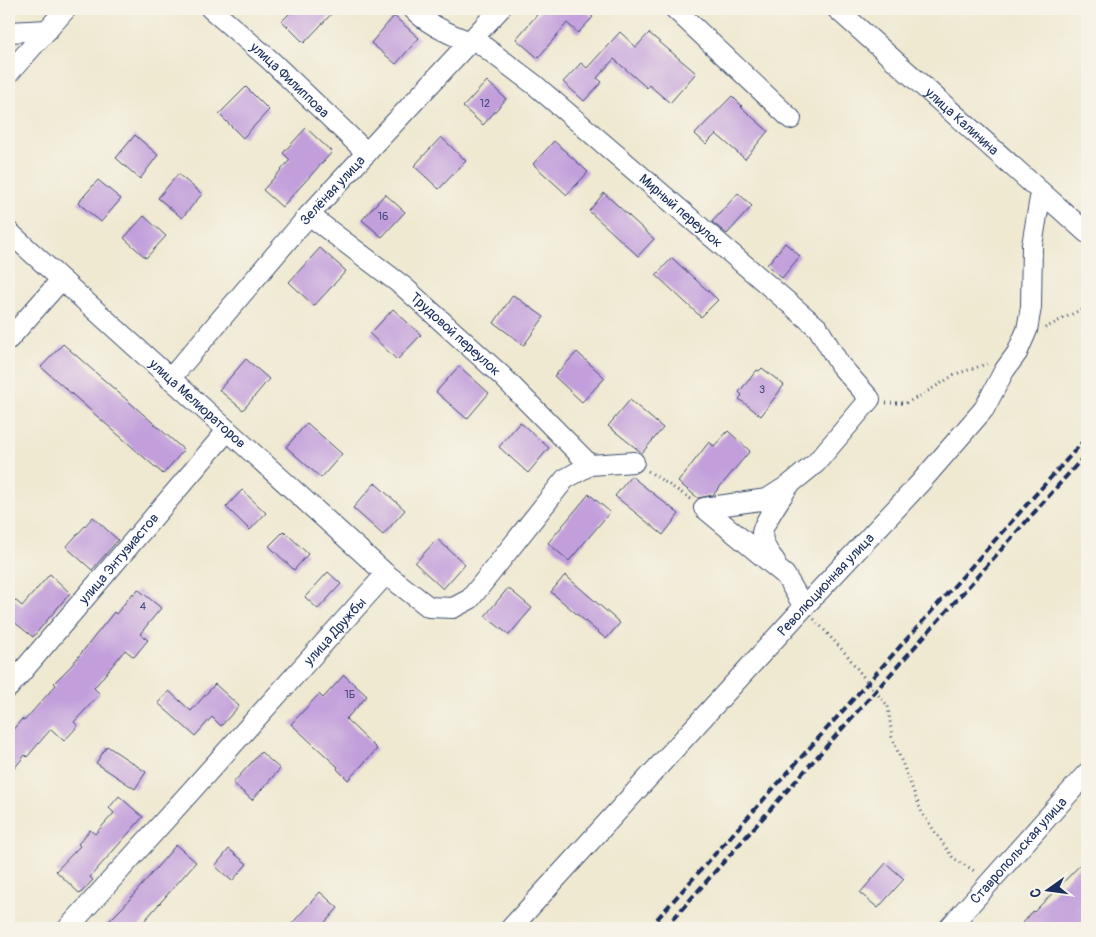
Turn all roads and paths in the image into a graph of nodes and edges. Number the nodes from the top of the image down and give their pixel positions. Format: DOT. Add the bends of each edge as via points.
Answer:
graph roads {
  1 [pos="66,9"];
  2 [pos="211,9"];
  3 [pos="413,9"];
  4 [pos="500,9"];
  5 [pos="674,9"];
  6 [pos="837,9"];
  7 [pos="48,30"];
  8 [pos="9,32"];
  9 [pos="472,40"];
  10 [pos="9,73"];
  11 [pos="791,119"];
  12 [pos="367,153"];
  13 [pos="1041,192"];
  14 [pos="309,215"];
  15 [pos="9,232"];
  16 [pos="1087,233"];
  17 [pos="61,280"];
  18 [pos="1087,309"];
  19 [pos="1038,334"];
  20 [pos="9,340"];
  21 [pos="990,363"];
  22 [pos="170,379"];
  23 [pos="870,399"];
  24 [pos="227,431"];
  25 [pos="634,462"];
  26 [pos="590,465"];
  27 [pos="789,485"];
  28 [pos="704,508"];
  29 [pos="386,574"];
  30 [pos="786,575"];
  31 [pos="804,607"];
  32 [pos="9,687"];
  33 [pos="1087,773"];
  34 [pos="992,881"];
  35 [pos="68,928"];
  36 [pos="511,928"];
  37 [pos="949,928"];
  1 -- 7 [label="street"];
  2 -- 12 [label="street, улица Филиппова" via="270,60"];
  3 -- 9 [label="street, Мирный переулок" via="454,37"];
  4 -- 9 [label="street, Зелёная улица"];
  5 -- 11 [label="street"];
  6 -- 13 [label="street, улица Калинина"];
  7 -- 8 [label="street"];
  7 -- 10 [label="street"];
  9 -- 12 [label="street, Зелёная улица"];
  9 -- 23 [label="street, Мирный переулок" via="535,85 818,328 840,365"];
  12 -- 14 [label="street, Зелёная улица"];
  13 -- 16 [label="street, улица Калинина"];
  13 -- 31 [label="street, Революционная улица" via="1032,245 1031,307 1027,330 1017,353 984,409"];
  14 -- 22 [label="street, Зелёная улица"];
  14 -- 26 [label="street, Трудовой переулок" via="404,287 502,376"];
  15 -- 17 [label="street, улица Мелиораторов"];
  17 -- 20 [label="street"];
  17 -- 22 [label="street, улица Мелиораторов"];
  18 -- 19 [label="path"];
  21 -- 23 [label="path" via="956,374 906,403 882,403"];
  22 -- 24 [label="street, улица Мелиораторов"];
  23 -- 27 [label="street" via="816,463"];
  24 -- 29 [label="street, улица Мелиораторов"];
  24 -- 32 [label="street, улица Энтузиастов"];
  25 -- 26 [label="street"];
  25 -- 28 [label="path"];
  26 -- 29 [label="street" via="565,479 470,599 452,608 429,607"];
  27 -- 28 [label="street" via="767,498"];
  27 -- 30 [label="street" via="762,533 766,550"];
  28 -- 30 [label="street"];
  29 -- 35 [label="street, улица Дружбы"];
  30 -- 31 [label="street"];
  31 -- 34 [label="path" via="888,706 892,737 922,813 953,858"];
  31 -- 36 [label="street, Революционная улица"];
  33 -- 34 [label="street, Ставропольская улица"];
  34 -- 37 [label="street, Ставропольская улица"];
}
